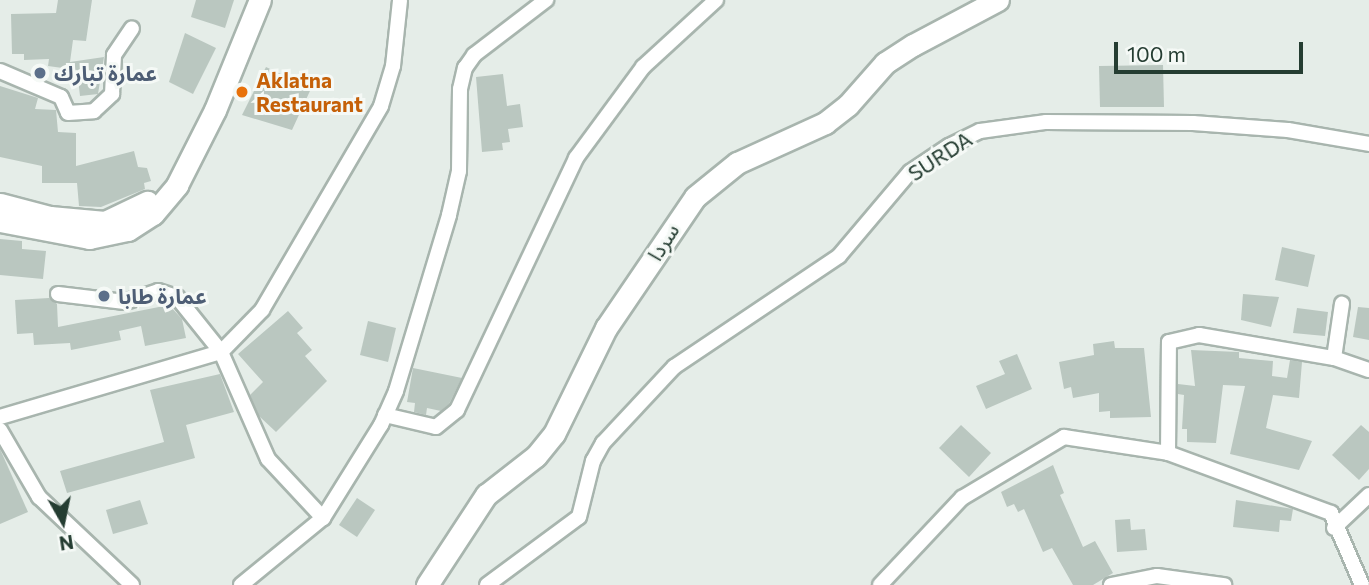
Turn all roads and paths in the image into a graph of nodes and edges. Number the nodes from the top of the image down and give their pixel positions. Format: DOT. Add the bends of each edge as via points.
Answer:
graph roads {
  1 [pos="247,0"];
  2 [pos="260,0"];
  3 [pos="400,0"];
  4 [pos="546,0"];
  5 [pos="716,0"];
  6 [pos="998,0"];
  7 [pos="132,28"];
  8 [pos="0,71"];
  9 [pos="209,108"];
  10 [pos="1369,144"];
  11 [pos="0,204"];
  12 [pos="0,222"];
  13 [pos="58,294"];
  14 [pos="1342,304"];
  15 [pos="221,352"];
  16 [pos="1334,358"];
  17 [pos="1369,370"];
  18 [pos="385,415"];
  19 [pos="0,416"];
  20 [pos="0,430"];
  21 [pos="1168,453"];
  22 [pos="1369,495"];
  23 [pos="323,518"];
  24 [pos="1334,528"];
  25 [pos="132,585"];
  26 [pos="241,585"];
  27 [pos="427,585"];
  28 [pos="487,585"];
  29 [pos="880,585"];
  30 [pos="1111,585"];
  31 [pos="1224,585"];
  32 [pos="1362,585"];
  1 -- 9 [label="street"];
  2 -- 9 [label="street"];
  3 -- 15 [label="street" via="393,66 381,106 262,310"];
  4 -- 18 [label="street" via="474,55 465,68 460,89 459,172"];
  5 -- 18 [label="street" via="643,67 576,158 457,410 436,427"];
  6 -- 27 [label="street, سردا" via="885,63 848,105 825,123 737,163 695,197 606,328 554,434 536,456 486,495"];
  7 -- 8 [label="street" via="114,55 112,94 94,111 68,113 61,97"];
  9 -- 11 [label="street" via="161,186 125,216 105,222 50,217"];
  9 -- 12 [label="street" via="177,185 153,214 128,230 77,239"];
  10 -- 28 [label="street, SURDA" via="1288,130 1193,122 1016,123 980,131 910,173 839,256 688,356 603,443 593,461 579,517"];
  13 -- 15 [label="street" via="125,302 169,291"];
  14 -- 16 [label="street"];
  15 -- 19 [label="street"];
  15 -- 23 [label="street" via="268,459"];
  16 -- 17 [label="street"];
  16 -- 21 [label="street" via="1199,335 1169,342"];
  18 -- 23 [label="street"];
  20 -- 25 [label="street" via="39,497"];
  21 -- 24 [label="street" via="1331,513"];
  21 -- 29 [label="street" via="1064,437 962,498"];
  22 -- 24 [label="street"];
  23 -- 26 [label="street"];
  24 -- 32 [label="street"];
  30 -- 31 [label="street" via="1157,576"];
}
